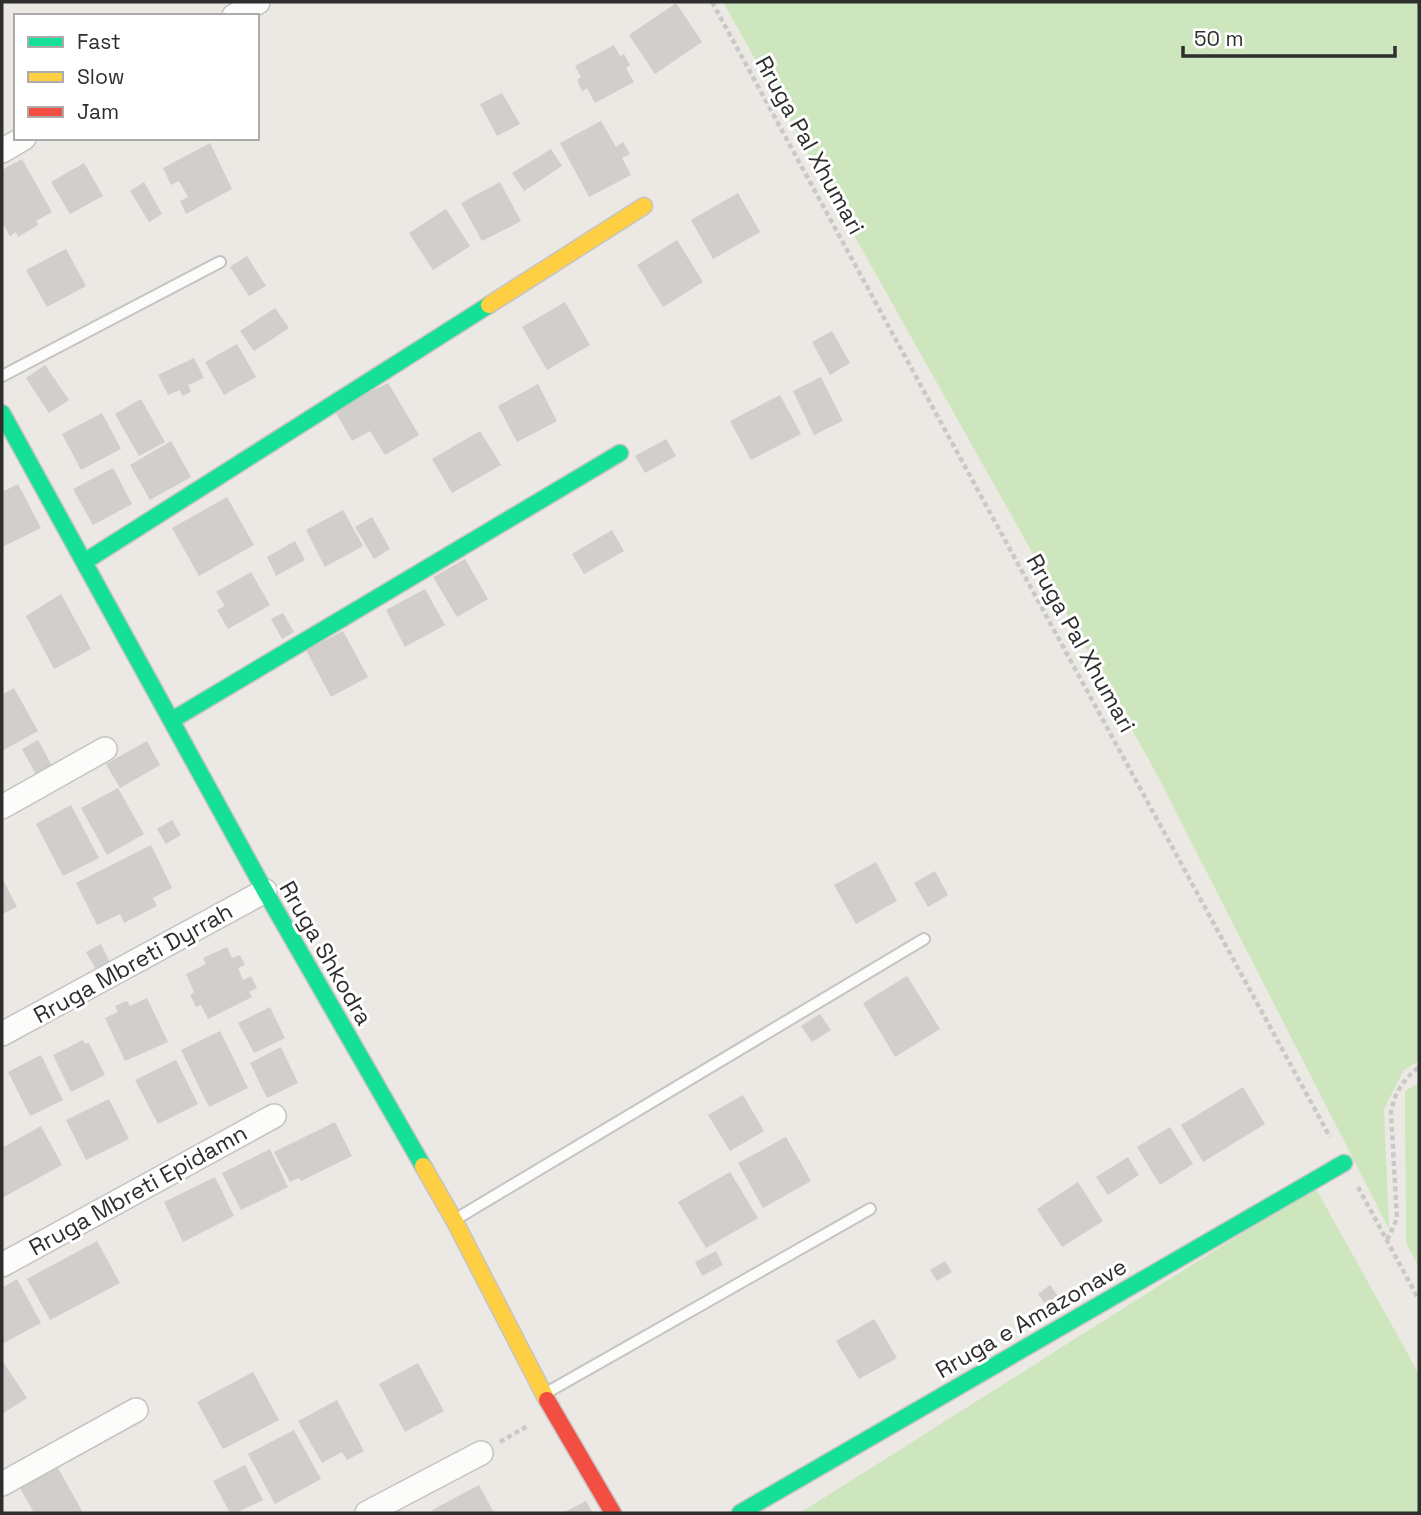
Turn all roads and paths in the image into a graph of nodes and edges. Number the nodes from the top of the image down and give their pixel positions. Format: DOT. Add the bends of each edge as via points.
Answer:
graph roads {
  1 [pos="258,2"];
  2 [pos="712,2"];
  3 [pos="237,14"];
  4 [pos="21,140"];
  5 [pos="2,151"];
  6 [pos="644,206"];
  7 [pos="220,261"];
  8 [pos="2,376"];
  9 [pos="2,413"];
  10 [pos="620,453"];
  11 [pos="84,562"];
  12 [pos="172,720"];
  13 [pos="105,749"];
  14 [pos="2,807"];
  15 [pos="265,891"];
  16 [pos="924,939"];
  17 [pos="2,1034"];
  18 [pos="1419,1067"];
  19 [pos="274,1115"];
  20 [pos="1345,1163"];
  21 [pos="870,1209"];
  22 [pos="453,1220"];
  23 [pos="1387,1240"];
  24 [pos="2,1265"];
  25 [pos="1419,1300"];
  26 [pos="544,1394"];
  27 [pos="136,1410"];
  28 [pos="554,1411"];
  29 [pos="481,1453"];
  30 [pos="2,1484"];
  31 [pos="367,1513"];
  32 [pos="613,1513"];
  33 [pos="740,1513"];
  1 -- 3 [label="street"];
  2 -- 20 [label="path, Rruga Pal Xhumari"];
  4 -- 5 [label="street"];
  6 -- 11 [label="street"];
  7 -- 8 [label="lane"];
  9 -- 11 [label="street, Rruga Shkodra"];
  10 -- 12 [label="street"];
  11 -- 12 [label="street, Rruga Shkodra"];
  12 -- 15 [label="street, Rruga Shkodra"];
  13 -- 14 [label="street"];
  15 -- 17 [label="street, Rruga Mbreti Dyrrah"];
  15 -- 22 [label="street, Rruga Shkodra"];
  16 -- 22 [label="lane"];
  18 -- 23 [label="path" via="1397,1089 1393,1100 1397,1219"];
  19 -- 24 [label="street, Rruga Mbreti Epidamn"];
  20 -- 23 [label="path, Rruga Pal Xhumari"];
  20 -- 33 [label="street, Rruga e Amazonave"];
  21 -- 26 [label="lane"];
  22 -- 26 [label="street, Rruga Shkodra"];
  23 -- 25 [label="path, Rruga Pal Xhumari"];
  26 -- 28 [label="street, Rruga Shkodra"];
  27 -- 30 [label="street"];
  28 -- 29 [label="path"];
  28 -- 32 [label="street, Rruga Shkodra"];
  29 -- 31 [label="street"];
}
